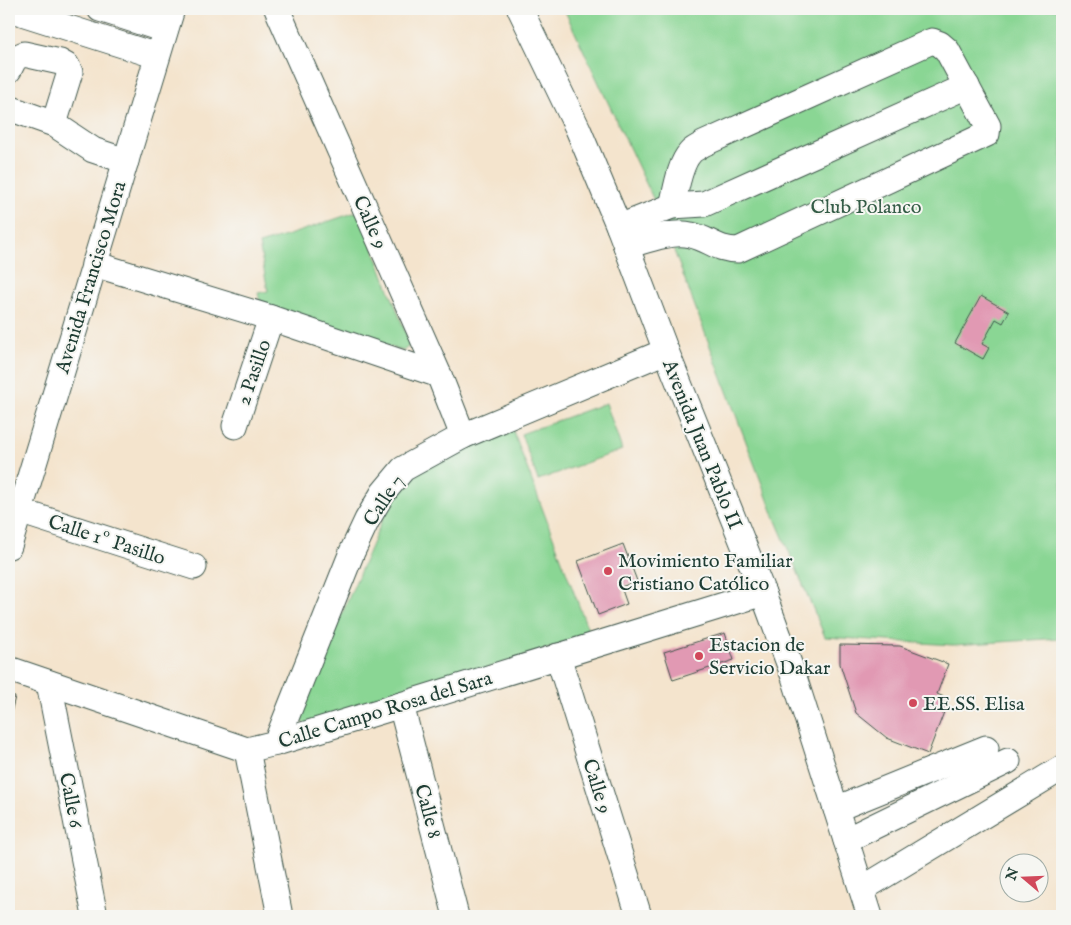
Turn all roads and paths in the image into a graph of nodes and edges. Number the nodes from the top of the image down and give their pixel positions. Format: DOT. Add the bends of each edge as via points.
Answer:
graph roads {
  1 [pos="100,9"];
  2 [pos="278,9"];
  3 [pos="520,9"];
  4 [pos="17,10"];
  5 [pos="169,19"];
  6 [pos="157,56"];
  7 [pos="9,70"];
  8 [pos="967,86"];
  9 [pos="9,108"];
  10 [pos="54,124"];
  11 [pos="126,161"];
  12 [pos="672,206"];
  13 [pos="622,237"];
  14 [pos="94,264"];
  15 [pos="272,318"];
  16 [pos="666,351"];
  17 [pos="439,375"];
  18 [pos="235,426"];
  19 [pos="463,436"];
  20 [pos="19,511"];
  21 [pos="9,546"];
  22 [pos="194,567"];
  23 [pos="763,593"];
  24 [pos="558,656"];
  25 [pos="9,669"];
  26 [pos="49,683"];
  27 [pos="401,705"];
  28 [pos="276,743"];
  29 [pos="986,748"];
  30 [pos="247,750"];
  31 [pos="1008,761"];
  32 [pos="1062,768"];
  33 [pos="836,809"];
  34 [pos="846,840"];
  35 [pos="862,889"];
  36 [pos="95,916"];
  37 [pos="280,916"];
  38 [pos="456,916"];
  39 [pos="639,916"];
  40 [pos="870,916"];
  1 -- 5 [label="street"];
  2 -- 17 [label="street, Calle 9"];
  3 -- 13 [label="street, Avenida Juan Pablo II" via="578,130"];
  4 -- 6 [label="street"];
  5 -- 6 [label="street, Avenida Francisco Mora"];
  6 -- 11 [label="street, Avenida Francisco Mora"];
  7 -- 10 [label="street" via="15,58 24,54 67,66 70,72"];
  8 -- 12 [label="street" via="704,204"];
  8 -- 12 [label="street" via="947,50 932,41 703,144 686,159"];
  8 -- 13 [label="street" via="988,126 987,134 738,250 721,248 690,234"];
  9 -- 10 [label="street"];
  10 -- 11 [label="street" via="93,150"];
  11 -- 14 [label="street, Avenida Francisco Mora"];
  12 -- 13 [label="street"];
  13 -- 16 [label="street, Avenida Juan Pablo II"];
  14 -- 15 [label="street"];
  14 -- 20 [label="street, Avenida Francisco Mora"];
  15 -- 17 [label="street"];
  15 -- 18 [label="street, 2 Pasillo"];
  16 -- 19 [label="street, Calle 7"];
  16 -- 23 [label="street, Avenida Juan Pablo II"];
  17 -- 19 [label="street, Calle 9"];
  19 -- 28 [label="street, Calle 7" via="403,469 379,500 352,552"];
  20 -- 21 [label="street, Avenida Francisco Mora"];
  20 -- 22 [label="street, Calle 1º Pasillo"];
  23 -- 24 [label="street, Calle Campo Rosa del Sara"];
  23 -- 33 [label="street, Avenida Juan Pablo II"];
  24 -- 27 [label="street, Calle Campo Rosa del Sara"];
  24 -- 39 [label="street, Calle 9"];
  25 -- 26 [label="street"];
  26 -- 30 [label="street"];
  26 -- 36 [label="street, Calle 6"];
  27 -- 28 [label="street, Calle Campo Rosa del Sara"];
  27 -- 38 [label="street, Calle 8"];
  28 -- 30 [label="street, Calle Campo Rosa del Sara"];
  29 -- 33 [label="street"];
  30 -- 37 [label="street"];
  31 -- 34 [label="street"];
  32 -- 35 [label="street"];
  33 -- 34 [label="street, Avenida Juan Pablo II"];
  34 -- 35 [label="street, Avenida Juan Pablo II"];
  35 -- 40 [label="street, Avenida Juan Pablo II"];
}
